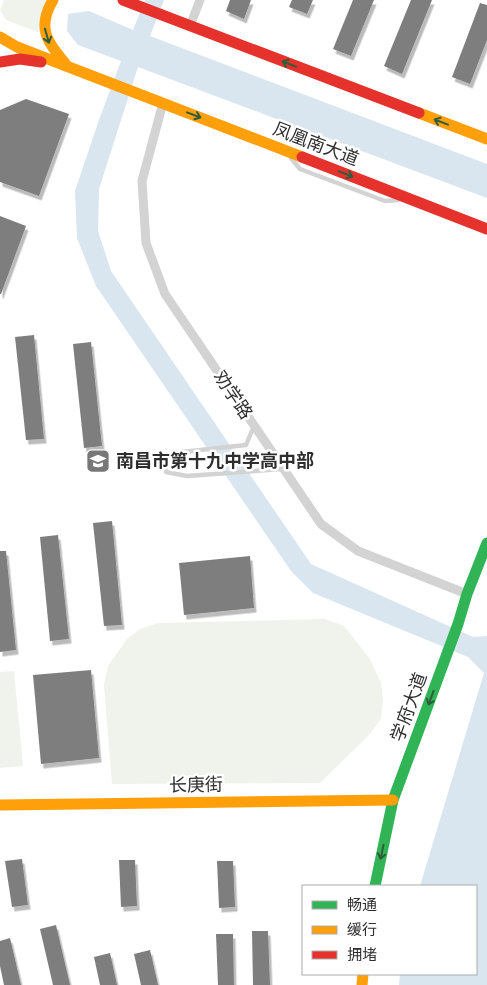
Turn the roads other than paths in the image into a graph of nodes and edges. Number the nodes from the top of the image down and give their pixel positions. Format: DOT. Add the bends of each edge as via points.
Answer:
graph roads {
  1 [pos="53,0"];
  2 [pos="200,0"];
  3 [pos="127,2"];
  4 [pos="190,26"];
  5 [pos="0,37"];
  6 [pos="0,62"];
  7 [pos="69,67"];
  8 [pos="163,103"];
  9 [pos="487,139"];
  10 [pos="487,229"];
  11 [pos="254,426"];
  12 [pos="280,469"];
  13 [pos="487,543"];
  14 [pos="467,594"];
  15 [pos="393,800"];
  16 [pos="0,805"];
  17 [pos="375,885"];
  1 -- 7 [label="main road, one-way" via="46,10 45,35 51,48"];
  2 -- 4 [label="street"];
  3 -- 4 [label="main road"];
  9 -- 4 [label="main road, one-way"];
  5 -- 7 [label="main road"];
  6 -- 7 [label="main road" via="20,59"];
  7 -- 8 [label="main road, 凤凰南大道"];
  8 -- 10 [label="main road, 凤凰南大道, one-way"];
  8 -- 11 [label="street, 劝学路" via="142,181 146,243 165,294"];
  11 -- 12 [label="street, 劝学路"];
  11 -- 12 [label="lane" via="246,445 182,452 164,459 166,472 187,476"];
  12 -- 14 [label="street, 劝学路" via="321,524 358,551"];
  13 -- 14 [label="main road, 学府大道"];
  14 -- 15 [label="main road, 学府大道, one-way"];
  15 -- 16 [label="main road, 长庚街"];
  15 -- 17 [label="main road, 学府大道, one-way"];
}
